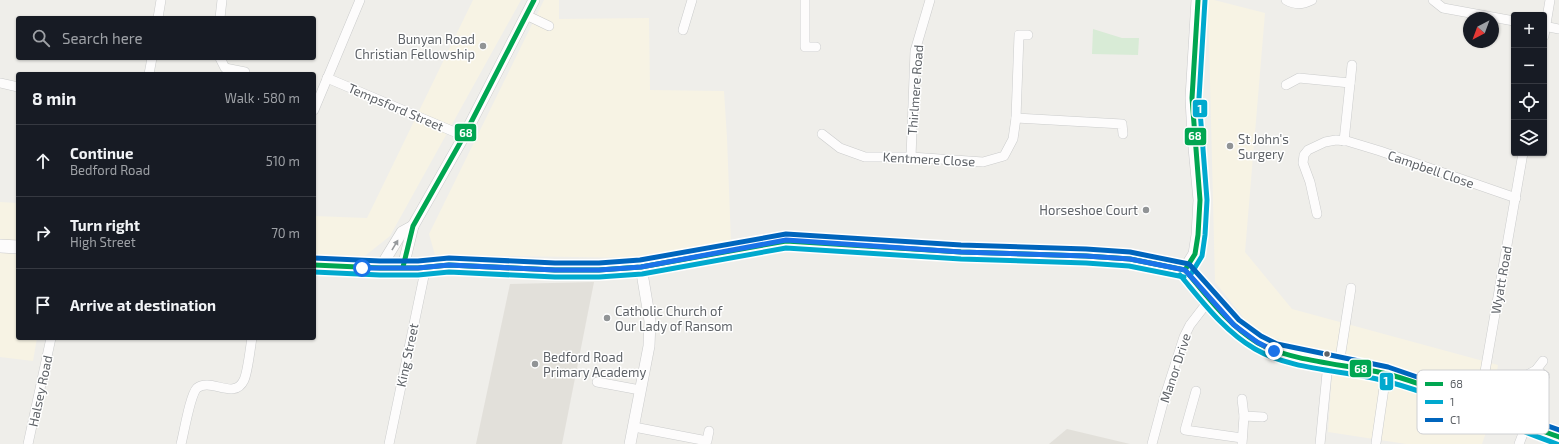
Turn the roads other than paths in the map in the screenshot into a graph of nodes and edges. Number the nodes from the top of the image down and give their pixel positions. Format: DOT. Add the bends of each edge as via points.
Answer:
graph roads {
  1 [pos="161,0"];
  2 [pos="222,0"];
  3 [pos="360,0"];
  4 [pos="534,0"];
  5 [pos="692,0"];
  6 [pos="805,0"];
  7 [pos="930,0"];
  8 [pos="1198,0"];
  9 [pos="1286,0"];
  10 [pos="1312,0"];
  11 [pos="1550,0"];
  12 [pos="1433,1"];
  13 [pos="526,15"];
  14 [pos="158,16"];
  15 [pos="220,16"];
  16 [pos="1547,18"];
  17 [pos="1511,20"];
  18 [pos="549,26"];
  19 [pos="1559,29"];
  20 [pos="683,30"];
  21 [pos="1547,30"];
  22 [pos="1028,35"];
  23 [pos="816,47"];
  24 [pos="152,60"];
  25 [pos="221,60"];
  26 [pos="1352,65"];
  27 [pos="149,72"];
  28 [pos="245,72"];
  29 [pos="327,78"];
  30 [pos="0,83"];
  31 [pos="1350,83"];
  32 [pos="1286,85"];
  33 [pos="16,87"];
  34 [pos="316,105"];
  35 [pos="1016,118"];
  36 [pos="822,134"];
  37 [pos="1123,134"];
  38 [pos="464,136"];
  39 [pos="1345,141"];
  40 [pos="1523,156"];
  41 [pos="911,157"];
  42 [pos="1516,198"];
  43 [pos="1317,214"];
  44 [pos="413,226"];
  45 [pos="0,246"];
  46 [pos="16,247"];
  47 [pos="316,265"];
  48 [pos="403,267"];
  49 [pos="641,267"];
  50 [pos="380,268"];
  51 [pos="418,268"];
  52 [pos="1185,270"];
  53 [pos="1351,288"];
  54 [pos="1210,299"];
  55 [pos="51,340"];
  56 [pos="252,340"];
  57 [pos="1543,361"];
  58 [pos="1333,364"];
  59 [pos="1486,370"];
  60 [pos="1536,370"];
  61 [pos="1386,374"];
  62 [pos="597,382"];
  63 [pos="1417,383"];
  64 [pos="640,390"];
  65 [pos="1196,391"];
  66 [pos="1242,399"];
  67 [pos="1244,416"];
  68 [pos="1263,417"];
  69 [pos="634,427"];
  70 [pos="709,431"];
  71 [pos="1523,434"];
  72 [pos="1549,434"];
  73 [pos="1559,437"];
  74 [pos="1242,441"];
  75 [pos="1376,443"];
  76 [pos="28,444"];
  77 [pos="181,444"];
  78 [pos="389,444"];
  79 [pos="630,444"];
  80 [pos="1152,444"];
  81 [pos="1320,444"];
  82 [pos="1519,444"];
  1 -- 14 [label="street"];
  2 -- 15 [label="street"];
  3 -- 29 [label="street"];
  4 -- 13 [label="street"];
  5 -- 20 [label="street"];
  6 -- 23 [label="street" via="805,47"];
  7 -- 41 [label="street, Thirlmere Road" via="915,52"];
  8 -- 52 [label="main road" via="1192,98 1200,200 1195,254"];
  9 -- 10 [label="street" via="1302,4"];
  11 -- 16 [label="street"];
  12 -- 17 [label="street" via="1443,8"];
  13 -- 18 [label="street"];
  13 -- 38 [label="street"];
  19 -- 21 [label="street"];
  22 -- 35 [label="street, Kentmere Close" via="1019,34"];
  24 -- 27 [label="street"];
  25 -- 28 [label="street" via="225,68"];
  26 -- 31 [label="street"];
  29 -- 34 [label="street"];
  29 -- 38 [label="street, Tempsford Street"];
  30 -- 33 [label="street"];
  31 -- 32 [label="street" via="1299,78"];
  31 -- 39 [label="street"];
  35 -- 37 [label="street" via="1122,124"];
  35 -- 41 [label="street, Kentmere Close" via="1013,139 1004,156 983,162"];
  36 -- 41 [label="street, Kentmere Close" via="840,148 865,157"];
  38 -- 44 [label="street"];
  39 -- 42 [label="street, Campbell Close"];
  39 -- 43 [label="street, Campbell Close" via="1325,142 1308,150 1304,155 1303,164"];
  40 -- 42 [label="street, Wyatt Road"];
  42 -- 59 [label="street, Wyatt Road"];
  44 -- 48 [label="street"];
  50 -- 44 [label="street, one-way" via="402,232"];
  45 -- 46 [label="main road"];
  47 -- 50 [label="main road"];
  48 -- 50 [label="main road"];
  48 -- 51 [label="main road"];
  49 -- 51 [label="main road" via="555,270 449,265"];
  49 -- 52 [label="main road" via="786,240 961,252 1130,259"];
  49 -- 64 [label="street" via="650,321 649,346"];
  51 -- 78 [label="street, King Street" via="424,276"];
  52 -- 54 [label="main road"];
  53 -- 58 [label="street" via="1346,318"];
  54 -- 58 [label="main road" via="1234,325 1274,351"];
  54 -- 80 [label="street, Manor Drive" via="1184,337"];
  55 -- 76 [label="street, Halsey Road"];
  56 -- 77 [label="street" via="244,380 239,387 230,390 205,385 197,389 192,397"];
  57 -- 60 [label="street"];
  58 -- 61 [label="main road"];
  58 -- 81 [label="street"];
  61 -- 63 [label="main road"];
  61 -- 75 [label="street"];
  62 -- 64 [label="street"];
  64 -- 69 [label="street"];
  65 -- 74 [label="street" via="1185,430"];
  66 -- 67 [label="street"];
  67 -- 68 [label="street"];
  67 -- 74 [label="street"];
  69 -- 70 [label="street" via="707,441"];
  69 -- 79 [label="street"];
  71 -- 82 [label="street"];
  72 -- 73 [label="main road"];
}
